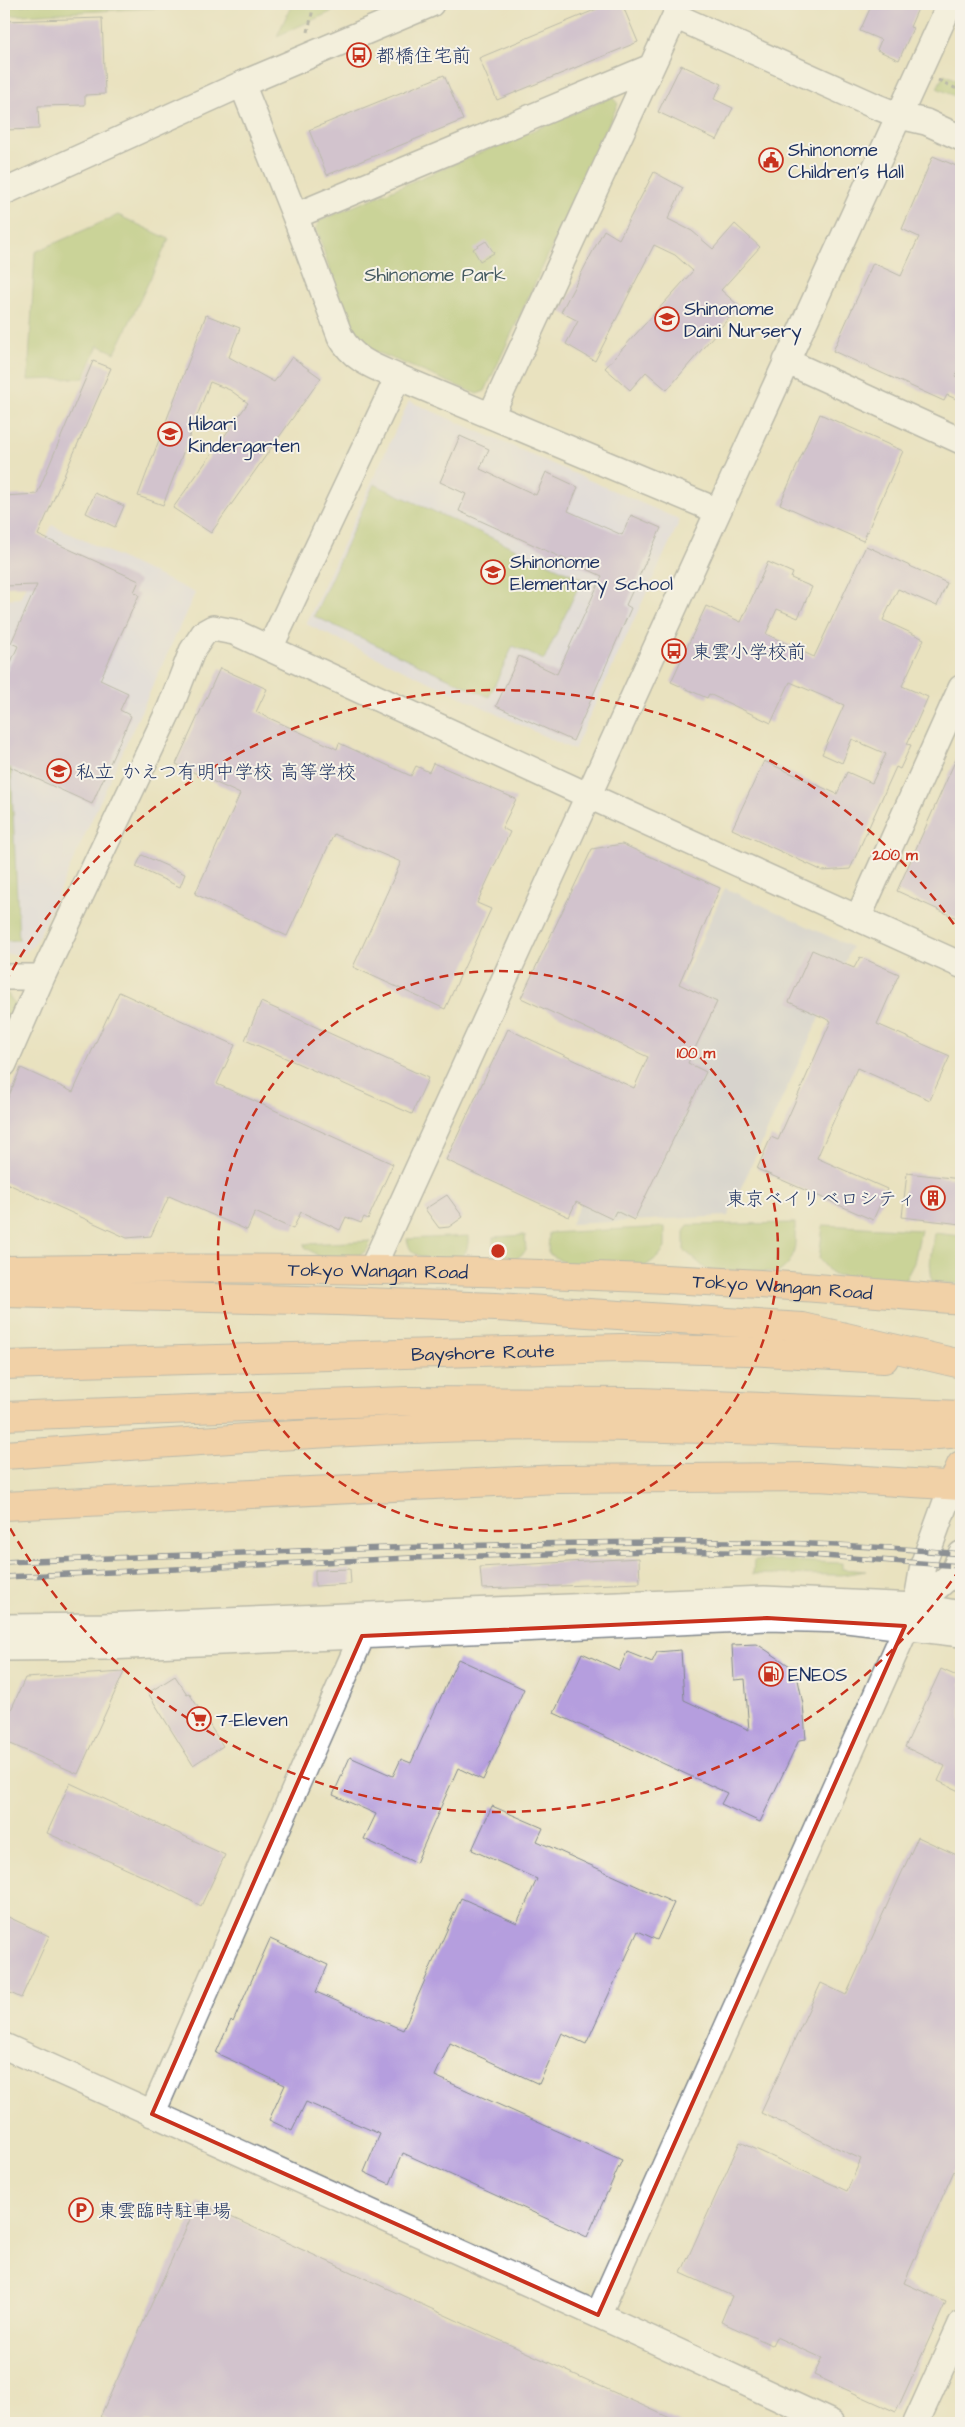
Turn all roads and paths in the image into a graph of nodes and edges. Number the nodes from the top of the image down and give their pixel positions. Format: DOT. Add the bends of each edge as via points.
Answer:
graph roads {
  1 [pos="52,4"];
  2 [pos="314,4"];
  3 [pos="432,4"];
  4 [pos="950,4"];
  5 [pos="4,6"];
  6 [pos="308,32"];
  7 [pos="651,67"];
  8 [pos="938,80"];
  9 [pos="242,84"];
  10 [pos="961,91"];
  11 [pos="900,116"];
  12 [pos="961,138"];
  13 [pos="4,192"];
  14 [pos="295,216"];
  15 [pos="786,361"];
  16 [pos="398,377"];
  17 [pos="491,415"];
  18 [pos="961,441"];
  19 [pos="718,511"];
  20 [pos="270,648"];
  21 [pos="961,688"];
  22 [pos="589,796"];
  23 [pos="858,918"];
  24 [pos="961,965"];
  25 [pos="4,977"];
  26 [pos="42,977"];
  27 [pos="4,1064"];
  28 [pos="4,1258"];
  29 [pos="175,1268"];
  30 [pos="4,1270"];
  31 [pos="371,1271"];
  32 [pos="4,1293"];
  33 [pos="961,1300"];
  34 [pos="4,1349"];
  35 [pos="408,1353"];
  36 [pos="961,1364"];
  37 [pos="4,1365"];
  38 [pos="406,1401"];
  39 [pos="961,1415"];
  40 [pos="4,1416"];
  41 [pos="961,1433"];
  42 [pos="4,1435"];
  43 [pos="4,1455"];
  44 [pos="958,1479"];
  45 [pos="151,1498"];
  46 [pos="4,1506"];
  47 [pos="4,1524"];
  48 [pos="961,1554"];
  49 [pos="961,1614"];
  50 [pos="911,1616"];
  51 [pos="4,1626"];
  52 [pos="961,1634"];
  53 [pos="362,1636"];
  54 [pos="4,1648"];
  55 [pos="4,2046"];
  56 [pos="152,2114"];
  57 [pos="598,2315"];
  58 [pos="961,2324"];
  59 [pos="832,2423"];
  60 [pos="916,2423"];
  1 -- 5 [label="path"];
  2 -- 6 [label="path"];
  3 -- 9 [label="street"];
  4 -- 11 [label="street"];
  7 -- 11 [label="street" via="675,16"];
  7 -- 14 [label="street"];
  7 -- 17 [label="street"];
  8 -- 10 [label="path"];
  9 -- 13 [label="street"];
  9 -- 14 [label="street"];
  11 -- 12 [label="street" via="926,122"];
  11 -- 15 [label="street"];
  14 -- 16 [label="street" via="344,344 357,358"];
  15 -- 18 [label="street"];
  15 -- 19 [label="street"];
  16 -- 17 [label="street"];
  16 -- 20 [label="street"];
  17 -- 19 [label="street"];
  19 -- 22 [label="street"];
  20 -- 22 [label="street"];
  20 -- 26 [label="street" via="222,628 204,633 192,651 170,708"];
  21 -- 23 [label="street"];
  22 -- 23 [label="street"];
  22 -- 31 [label="street"];
  23 -- 24 [label="street"];
  25 -- 26 [label="street"];
  26 -- 27 [label="street"];
  28 -- 29 [label="highway"];
  29 -- 30 [label="highway, Tokyo Wangan Road"];
  29 -- 31 [label="highway, Tokyo Wangan Road"];
  31 -- 33 [label="highway, Tokyo Wangan Road" via="520,1273 762,1284"];
  32 -- 36 [label="highway" via="496,1307 803,1327"];
  34 -- 35 [label="highway" via="347,1346"];
  35 -- 36 [label="highway, Bayshore Route" via="620,1348 748,1351"];
  35 -- 37 [label="highway, Bayshore Route"];
  38 -- 39 [label="highway" via="641,1402"];
  38 -- 40 [label="highway"];
  38 -- 42 [label="highway"];
  41 -- 43 [label="highway" via="926,1436 638,1427 478,1427 345,1432"];
  44 -- 45 [label="highway" via="548,1479"];
  44 -- 50 [label="street" via="923,1565"];
  45 -- 46 [label="highway"];
  45 -- 47 [label="highway" via="76,1519"];
  48 -- 50 [label="street" via="953,1573"];
  49 -- 50 [label="street"];
  50 -- 51 [label="street" via="764,1599 103,1626"];
  50 -- 52 [label="street"];
  50 -- 53 [label="street" via="847,1620 767,1618"];
  50 -- 57 [label="street"];
  53 -- 54 [label="street"];
  53 -- 56 [label="street"];
  55 -- 56 [label="street"];
  56 -- 57 [label="street"];
  57 -- 59 [label="street"];
  58 -- 60 [label="street"];
}
